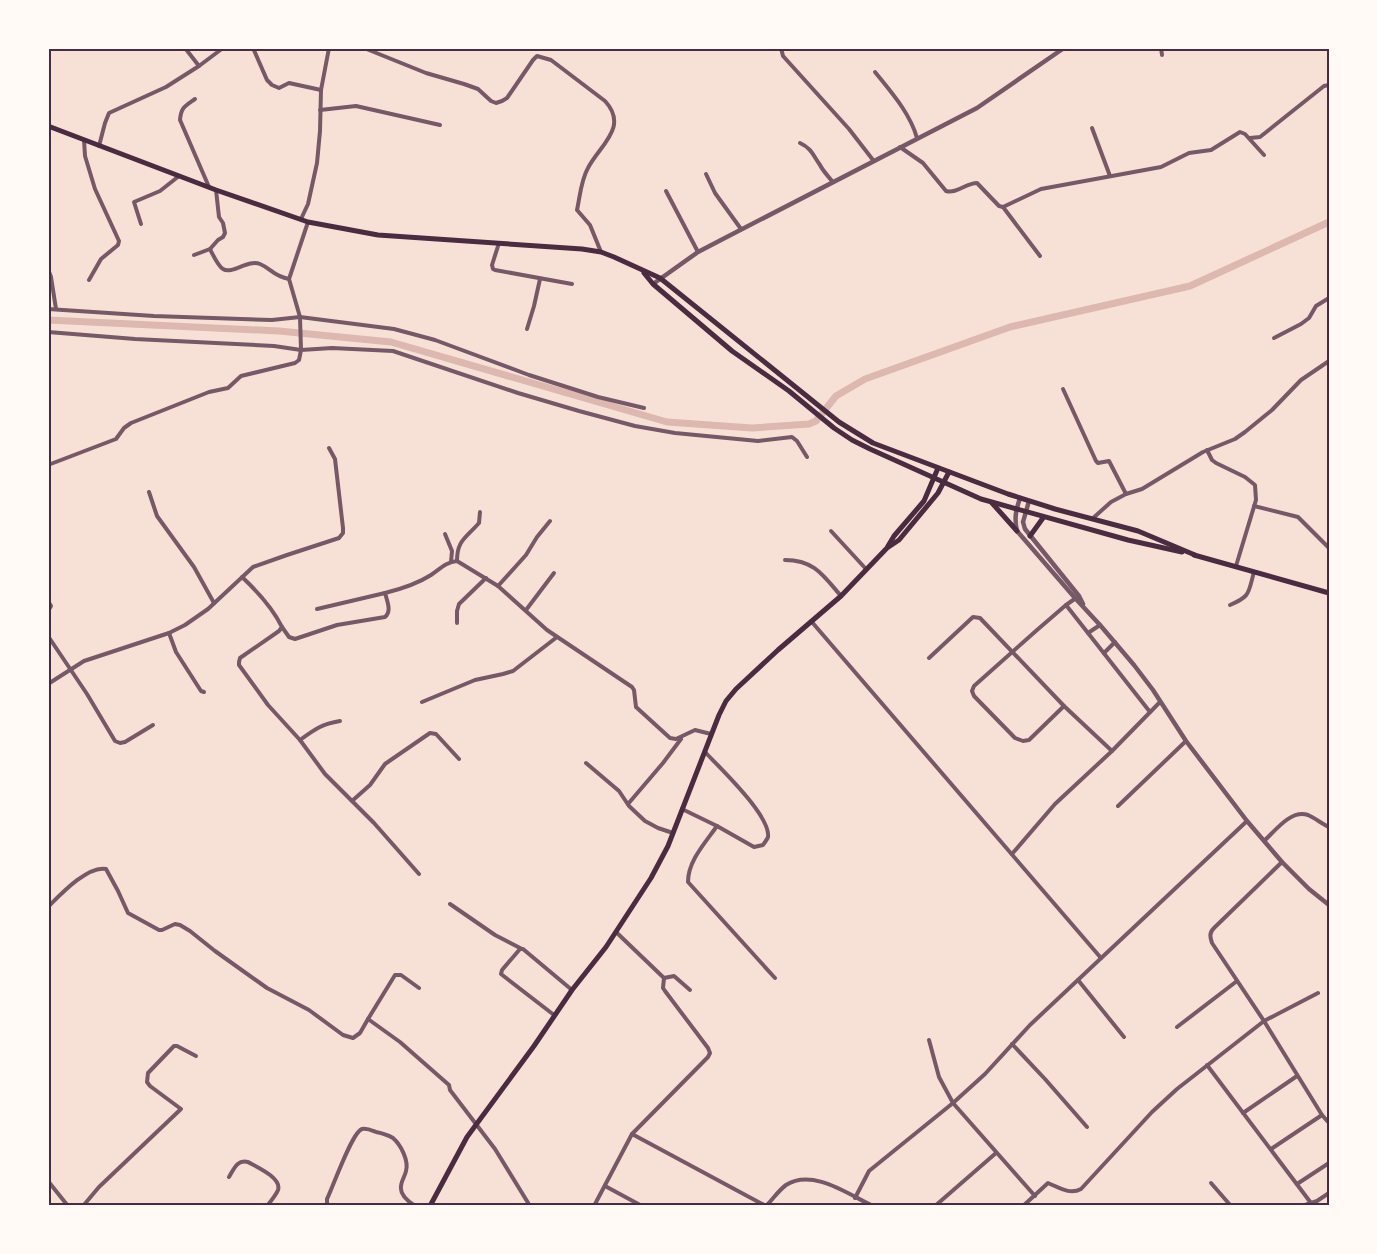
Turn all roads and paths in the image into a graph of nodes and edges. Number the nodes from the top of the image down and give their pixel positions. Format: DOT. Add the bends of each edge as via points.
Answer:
graph roads {
  1 [pos="185,48"];
  2 [pos="223,48"];
  3 [pos="253,48"];
  4 [pos="329,48"];
  5 [pos="364,48"];
  6 [pos="781,48"];
  7 [pos="1064,48"];
  8 [pos="1161,48"];
  9 [pos="1162,55"];
  10 [pos="199,66"];
  11 [pos="875,72"];
  12 [pos="1329,85"];
  13 [pos="321,90"];
  14 [pos="195,99"];
  15 [pos="320,110"];
  16 [pos="440,125"];
  17 [pos="48,126"];
  18 [pos="1092,128"];
  19 [pos="917,138"];
  20 [pos="1249,138"];
  21 [pos="84,140"];
  22 [pos="800,143"];
  23 [pos="99,146"];
  24 [pos="899,147"];
  25 [pos="1264,155"];
  26 [pos="873,160"];
  27 [pos="706,174"];
  28 [pos="179,176"];
  29 [pos="1110,176"];
  30 [pos="832,182"];
  31 [pos="209,188"];
  32 [pos="216,190"];
  33 [pos="666,191"];
  34 [pos="1003,207"];
  35 [pos="301,219"];
  36 [pos="308,222"];
  37 [pos="141,224"];
  38 [pos="741,229"];
  39 [pos="499,243"];
  40 [pos="210,249"];
  41 [pos="601,252"];
  42 [pos="698,252"];
  43 [pos="194,255"];
  44 [pos="1040,256"];
  45 [pos="48,269"];
  46 [pos="643,271"];
  47 [pos="660,278"];
  48 [pos="289,279"];
  49 [pos="540,279"];
  50 [pos="89,280"];
  51 [pos="572,284"];
  52 [pos="653,284"];
  53 [pos="1329,298"];
  54 [pos="48,309"];
  55 [pos="56,310"];
  56 [pos="300,317"];
  57 [pos="527,329"];
  58 [pos="48,332"];
  59 [pos="1274,338"];
  60 [pos="301,350"];
  61 [pos="1329,361"];
  62 [pos="1063,389"];
  63 [pos="644,408"];
  64 [pos="329,448"];
  65 [pos="1207,450"];
  66 [pos="807,457"];
  67 [pos="48,465"];
  68 [pos="938,468"];
  69 [pos="949,472"];
  70 [pos="934,478"];
  71 [pos="944,483"];
  72 [pos="149,492"];
  73 [pos="1126,494"];
  74 [pos="1020,498"];
  75 [pos="1029,501"];
  76 [pos="992,502"];
  77 [pos="1254,506"];
  78 [pos="1016,510"];
  79 [pos="480,512"];
  80 [pos="1025,512"];
  81 [pos="1043,518"];
  82 [pos="1092,519"];
  83 [pos="550,521"];
  84 [pos="831,531"];
  85 [pos="1017,531"];
  86 [pos="446,534"];
  87 [pos="1030,536"];
  88 [pos="887,548"];
  89 [pos="1329,548"];
  90 [pos="1195,555"];
  91 [pos="785,560"];
  92 [pos="454,561"];
  93 [pos="1236,566"];
  94 [pos="866,569"];
  95 [pos="1254,571"];
  96 [pos="554,573"];
  97 [pos="242,577"];
  98 [pos="486,578"];
  99 [pos="498,586"];
  100 [pos="385,593"];
  101 [pos="1329,593"];
  102 [pos="841,596"];
  103 [pos="1077,597"];
  104 [pos="48,601"];
  105 [pos="214,603"];
  106 [pos="1066,605"];
  107 [pos="1230,605"];
  108 [pos="317,609"];
  109 [pos="525,610"];
  110 [pos="48,611"];
  111 [pos="811,621"];
  112 [pos="457,622"];
  113 [pos="1100,625"];
  114 [pos="282,627"];
  115 [pos="169,633"];
  116 [pos="1088,633"];
  117 [pos="48,636"];
  118 [pos="557,638"];
  119 [pos="1115,642"];
  120 [pos="1013,652"];
  121 [pos="1104,653"];
  122 [pos="929,658"];
  123 [pos="71,669"];
  124 [pos="48,684"];
  125 [pos="204,692"];
  126 [pos="422,702"];
  127 [pos="1160,702"];
  128 [pos="1064,706"];
  129 [pos="1150,712"];
  130 [pos="340,720"];
  131 [pos="153,725"];
  132 [pos="711,734"];
  133 [pos="683,736"];
  134 [pos="300,740"];
  135 [pos="1186,741"];
  136 [pos="1112,751"];
  137 [pos="704,752"];
  138 [pos="459,759"];
  139 [pos="586,763"];
  140 [pos="351,801"];
  141 [pos="628,804"];
  142 [pos="1118,806"];
  143 [pos="682,809"];
  144 [pos="1247,821"];
  145 [pos="717,826"];
  146 [pos="1329,827"];
  147 [pos="673,832"];
  148 [pos="1263,841"];
  149 [pos="1012,854"];
  150 [pos="1282,862"];
  151 [pos="419,874"];
  152 [pos="450,904"];
  153 [pos="1329,905"];
  154 [pos="48,907"];
  155 [pos="616,932"];
  156 [pos="523,949"];
  157 [pos="1101,958"];
  158 [pos="664,978"];
  159 [pos="775,978"];
  160 [pos="1078,980"];
  161 [pos="1237,981"];
  162 [pos="419,988"];
  163 [pos="572,990"];
  164 [pos="690,990"];
  165 [pos="1318,993"];
  166 [pos="554,1016"];
  167 [pos="368,1019"];
  168 [pos="1264,1021"];
  169 [pos="1177,1027"];
  170 [pos="1124,1037"];
  171 [pos="929,1040"];
  172 [pos="1012,1044"];
  173 [pos="196,1056"];
  174 [pos="1207,1065"];
  175 [pos="1297,1076"];
  176 [pos="953,1102"];
  177 [pos="1243,1113"];
  178 [pos="1322,1115"];
  179 [pos="1329,1123"];
  180 [pos="476,1124"];
  181 [pos="1087,1127"];
  182 [pos="632,1134"];
  183 [pos="1271,1149"];
  184 [pos="996,1153"];
  185 [pos="1329,1163"];
  186 [pos="229,1177"];
  187 [pos="48,1181"];
  188 [pos="1211,1183"];
  189 [pos="1297,1184"];
  190 [pos="605,1186"];
  191 [pos="1329,1193"];
  192 [pos="1035,1196"];
  193 [pos="855,1198"];
  194 [pos="1311,1203"];
  195 [pos="529,1205"];
  196 [pos="68,1206"];
  197 [pos="82,1206"];
  198 [pos="267,1206"];
  199 [pos="329,1206"];
  200 [pos="415,1206"];
  201 [pos="430,1206"];
  202 [pos="594,1206"];
  203 [pos="642,1206"];
  204 [pos="766,1206"];
  205 [pos="873,1206"];
  206 [pos="935,1206"];
  207 [pos="1023,1206"];
  208 [pos="1231,1206"];
  209 [pos="1302,1206"];
  1 -- 10 [label="street"];
  2 -- 10 [label="street"];
  3 -- 13 [label="street" via="272,85 279,88 289,83"];
  4 -- 13 [label="street"];
  5 -- 41 [label="street" via="471,86 496,103 507,98 537,56 544,57 605,102 614,116 612,130 586,170 578,210 590,225"];
  6 -- 26 [label="street" via="783,56"];
  7 -- 19 [label="street" via="976,108"];
  8 -- 9 [label="street"];
  10 -- 23 [label="street" via="166,87 109,113"];
  11 -- 19 [label="street" via="901,105"];
  12 -- 20 [label="street" via="1260,137"];
  13 -- 15 [label="street"];
  14 -- 31 [label="street" via="180,112 180,120"];
  15 -- 16 [label="street" via="356,106"];
  15 -- 35 [label="street" via="316,163"];
  17 -- 21 [label="main road"];
  18 -- 29 [label="street"];
  19 -- 24 [label="street"];
  20 -- 25 [label="street"];
  20 -- 29 [label="street" via="1240,132 1212,150 1189,153 1161,167"];
  21 -- 23 [label="main road"];
  21 -- 50 [label="street" via="95,189 119,241 101,259"];
  22 -- 30 [label="street" via="808,146"];
  23 -- 28 [label="main road"];
  24 -- 26 [label="street"];
  24 -- 34 [label="street" via="923,164 946,191 977,183"];
  26 -- 30 [label="street"];
  27 -- 38 [label="street"];
  28 -- 31 [label="main road"];
  28 -- 37 [label="street" via="160,191 134,202"];
  29 -- 34 [label="street" via="1040,189"];
  30 -- 38 [label="street"];
  31 -- 32 [label="main road"];
  32 -- 35 [label="main road"];
  32 -- 40 [label="street" via="225,233"];
  33 -- 42 [label="street"];
  34 -- 44 [label="street"];
  35 -- 36 [label="main road"];
  36 -- 39 [label="main road" via="378,235"];
  36 -- 48 [label="street"];
  38 -- 42 [label="street"];
  39 -- 41 [label="main road"];
  39 -- 49 [label="street" via="493,269"];
  40 -- 43 [label="street"];
  40 -- 48 [label="street" via="224,270 257,263"];
  41 -- 46 [label="main road"];
  42 -- 47 [label="street"];
  45 -- 55 [label="street"];
  46 -- 47 [label="main road"];
  46 -- 52 [label="main road"];
  47 -- 52 [label="street"];
  47 -- 68 [label="main road" via="836,419 873,443"];
  48 -- 56 [label="street"];
  49 -- 51 [label="street"];
  49 -- 57 [label="street"];
  52 -- 70 [label="main road" via="732,351 833,427 852,440"];
  53 -- 59 [label="street" via="1316,306 1310,318"];
  54 -- 55 [label="street"];
  55 -- 56 [label="street" via="260,320"];
  56 -- 60 [label="street"];
  56 -- 63 [label="street" via="414,334 598,397"];
  58 -- 60 [label="street"];
  60 -- 66 [label="street" via="393,351 528,396 635,426 758,441 792,437"];
  60 -- 67 [label="street" via="295,363 241,376 228,388 131,423 116,439"];
  61 -- 65 [label="street" via="1301,380 1245,432"];
  62 -- 73 [label="street" via="1096,461 1109,461"];
  64 -- 97 [label="street" via="335,459 343,533 339,538 263,562"];
  65 -- 73 [label="street" via="1142,489"];
  65 -- 77 [label="street" via="1216,463 1255,485"];
  68 -- 69 [label="main road"];
  68 -- 70 [label="main road"];
  69 -- 71 [label="main road"];
  69 -- 74 [label="main road"];
  70 -- 71 [label="main road"];
  70 -- 88 [label="main road" via="924,501"];
  71 -- 76 [label="main road"];
  71 -- 88 [label="main road" via="899,540"];
  72 -- 105 [label="street" via="157,516"];
  73 -- 82 [label="street"];
  74 -- 75 [label="main road"];
  74 -- 78 [label="street"];
  75 -- 80 [label="street"];
  75 -- 82 [label="main road"];
  76 -- 78 [label="main road"];
  76 -- 85 [label="main road"];
  77 -- 89 [label="street" via="1298,517"];
  77 -- 93 [label="street"];
  78 -- 80 [label="main road"];
  78 -- 85 [label="street"];
  79 -- 92 [label="street" via="480,523 457,548"];
  80 -- 81 [label="main road"];
  80 -- 87 [label="street" via="1023,522"];
  81 -- 87 [label="main road"];
  81 -- 90 [label="main road"];
  82 -- 90 [label="main road" via="1138,531"];
  83 -- 99 [label="street"];
  84 -- 94 [label="street"];
  85 -- 103 [label="street"];
  86 -- 92 [label="street"];
  87 -- 103 [label="street"];
  88 -- 94 [label="main road"];
  90 -- 93 [label="main road"];
  91 -- 102 [label="street" via="805,563 821,573"];
  92 -- 98 [label="street"];
  92 -- 100 [label="street" via="412,584"];
  93 -- 95 [label="main road"];
  94 -- 102 [label="main road"];
  95 -- 101 [label="main road"];
  95 -- 107 [label="street" via="1246,596"];
  96 -- 109 [label="street"];
  97 -- 105 [label="street"];
  97 -- 114 [label="street" via="274,612"];
  98 -- 99 [label="street"];
  98 -- 112 [label="street" via="459,604"];
  99 -- 109 [label="street"];
  100 -- 108 [label="street"];
  100 -- 114 [label="street" via="389,611 385,617 337,625 295,639"];
  102 -- 111 [label="main road"];
  103 -- 106 [label="street"];
  103 -- 113 [label="street"];
  104 -- 110 [label="street"];
  105 -- 115 [label="street"];
  106 -- 116 [label="street"];
  106 -- 120 [label="street"];
  109 -- 118 [label="street"];
  111 -- 132 [label="main road" via="736,689"];
  111 -- 149 [label="street"];
  113 -- 116 [label="street"];
  113 -- 119 [label="street"];
  114 -- 134 [label="street" via="240,658 238,664"];
  115 -- 123 [label="street" via="84,661"];
  115 -- 125 [label="street" via="176,652"];
  116 -- 121 [label="street"];
  117 -- 123 [label="street"];
  118 -- 126 [label="street" via="513,671 475,680"];
  118 -- 133 [label="street" via="632,687 636,707 670,738"];
  119 -- 121 [label="street"];
  119 -- 127 [label="street"];
  120 -- 122 [label="street" via="983,620 973,617"];
  120 -- 128 [label="street"];
  120 -- 128 [label="street" via="973,687 974,696 1015,738 1024,741"];
  121 -- 129 [label="street"];
  123 -- 124 [label="street"];
  123 -- 131 [label="street" via="115,741 125,742"];
  127 -- 129 [label="street"];
  127 -- 135 [label="street"];
  128 -- 136 [label="street"];
  129 -- 136 [label="street"];
  130 -- 134 [label="street" via="323,724"];
  132 -- 133 [label="street" via="695,730"];
  132 -- 137 [label="main road"];
  133 -- 141 [label="street"];
  134 -- 140 [label="street"];
  135 -- 142 [label="street"];
  135 -- 144 [label="street"];
  136 -- 149 [label="street" via="1054,805"];
  137 -- 143 [label="main road"];
  137 -- 145 [label="street" via="762,816 768,836 763,845 754,847"];
  138 -- 140 [label="street" via="436,734 430,733 386,764"];
  139 -- 141 [label="street" via="619,791"];
  140 -- 151 [label="street"];
  141 -- 147 [label="street" via="645,821"];
  143 -- 145 [label="street"];
  143 -- 147 [label="main road"];
  144 -- 148 [label="street"];
  144 -- 157 [label="street"];
  145 -- 159 [label="street" via="693,862 688,882"];
  146 -- 148 [label="street" via="1300,813"];
  147 -- 155 [label="main road" via="651,878"];
  148 -- 150 [label="street"];
  149 -- 157 [label="street"];
  150 -- 153 [label="street"];
  150 -- 161 [label="street" via="1210,935"];
  152 -- 156 [label="street"];
  154 -- 167 [label="street" via="71,884 99,868 106,869 131,916 159,930 180,925 267,988 309,1010 343,1035 357,1036"];
  155 -- 158 [label="street"];
  155 -- 163 [label="main road"];
  156 -- 163 [label="street"];
  156 -- 166 [label="street" via="501,974"];
  157 -- 160 [label="street"];
  158 -- 164 [label="street" via="674,975"];
  158 -- 182 [label="street" via="665,991 710,1053"];
  160 -- 170 [label="street"];
  160 -- 172 [label="street"];
  161 -- 168 [label="street"];
  161 -- 169 [label="street"];
  162 -- 167 [label="street" via="395,975"];
  163 -- 166 [label="main road"];
  165 -- 168 [label="street"];
  166 -- 180 [label="main road"];
  167 -- 180 [label="street" via="444,1080"];
  168 -- 174 [label="street"];
  168 -- 175 [label="street"];
  171 -- 176 [label="street" via="939,1077"];
  172 -- 176 [label="street"];
  172 -- 181 [label="street"];
  173 -- 197 [label="street" via="174,1046 148,1073 150,1086 181,1109"];
  174 -- 177 [label="street"];
  174 -- 192 [label="street" via="1152,1112 1081,1188 1070,1192 1048,1183"];
  175 -- 177 [label="street"];
  175 -- 178 [label="street"];
  176 -- 184 [label="street"];
  176 -- 193 [label="street" via="869,1171"];
  177 -- 183 [label="street"];
  178 -- 179 [label="street"];
  178 -- 183 [label="street"];
  180 -- 195 [label="street"];
  180 -- 201 [label="main road"];
  182 -- 190 [label="street"];
  182 -- 204 [label="street"];
  183 -- 189 [label="street"];
  184 -- 192 [label="street"];
  184 -- 206 [label="street"];
  185 -- 189 [label="street"];
  186 -- 198 [label="street" via="238,1162 244,1160 276,1178 279,1188"];
  187 -- 196 [label="street"];
  188 -- 208 [label="street"];
  189 -- 194 [label="street"];
  190 -- 202 [label="street"];
  190 -- 203 [label="street"];
  191 -- 194 [label="street"];
  192 -- 207 [label="street"];
  193 -- 204 [label="street" via="824,1182 805,1180 787,1185"];
  193 -- 205 [label="street"];
  194 -- 209 [label="street"];
  199 -- 200 [label="street" via="327,1199 348,1149 357,1133 366,1129 387,1135 398,1144 407,1163 401,1190"];
}
